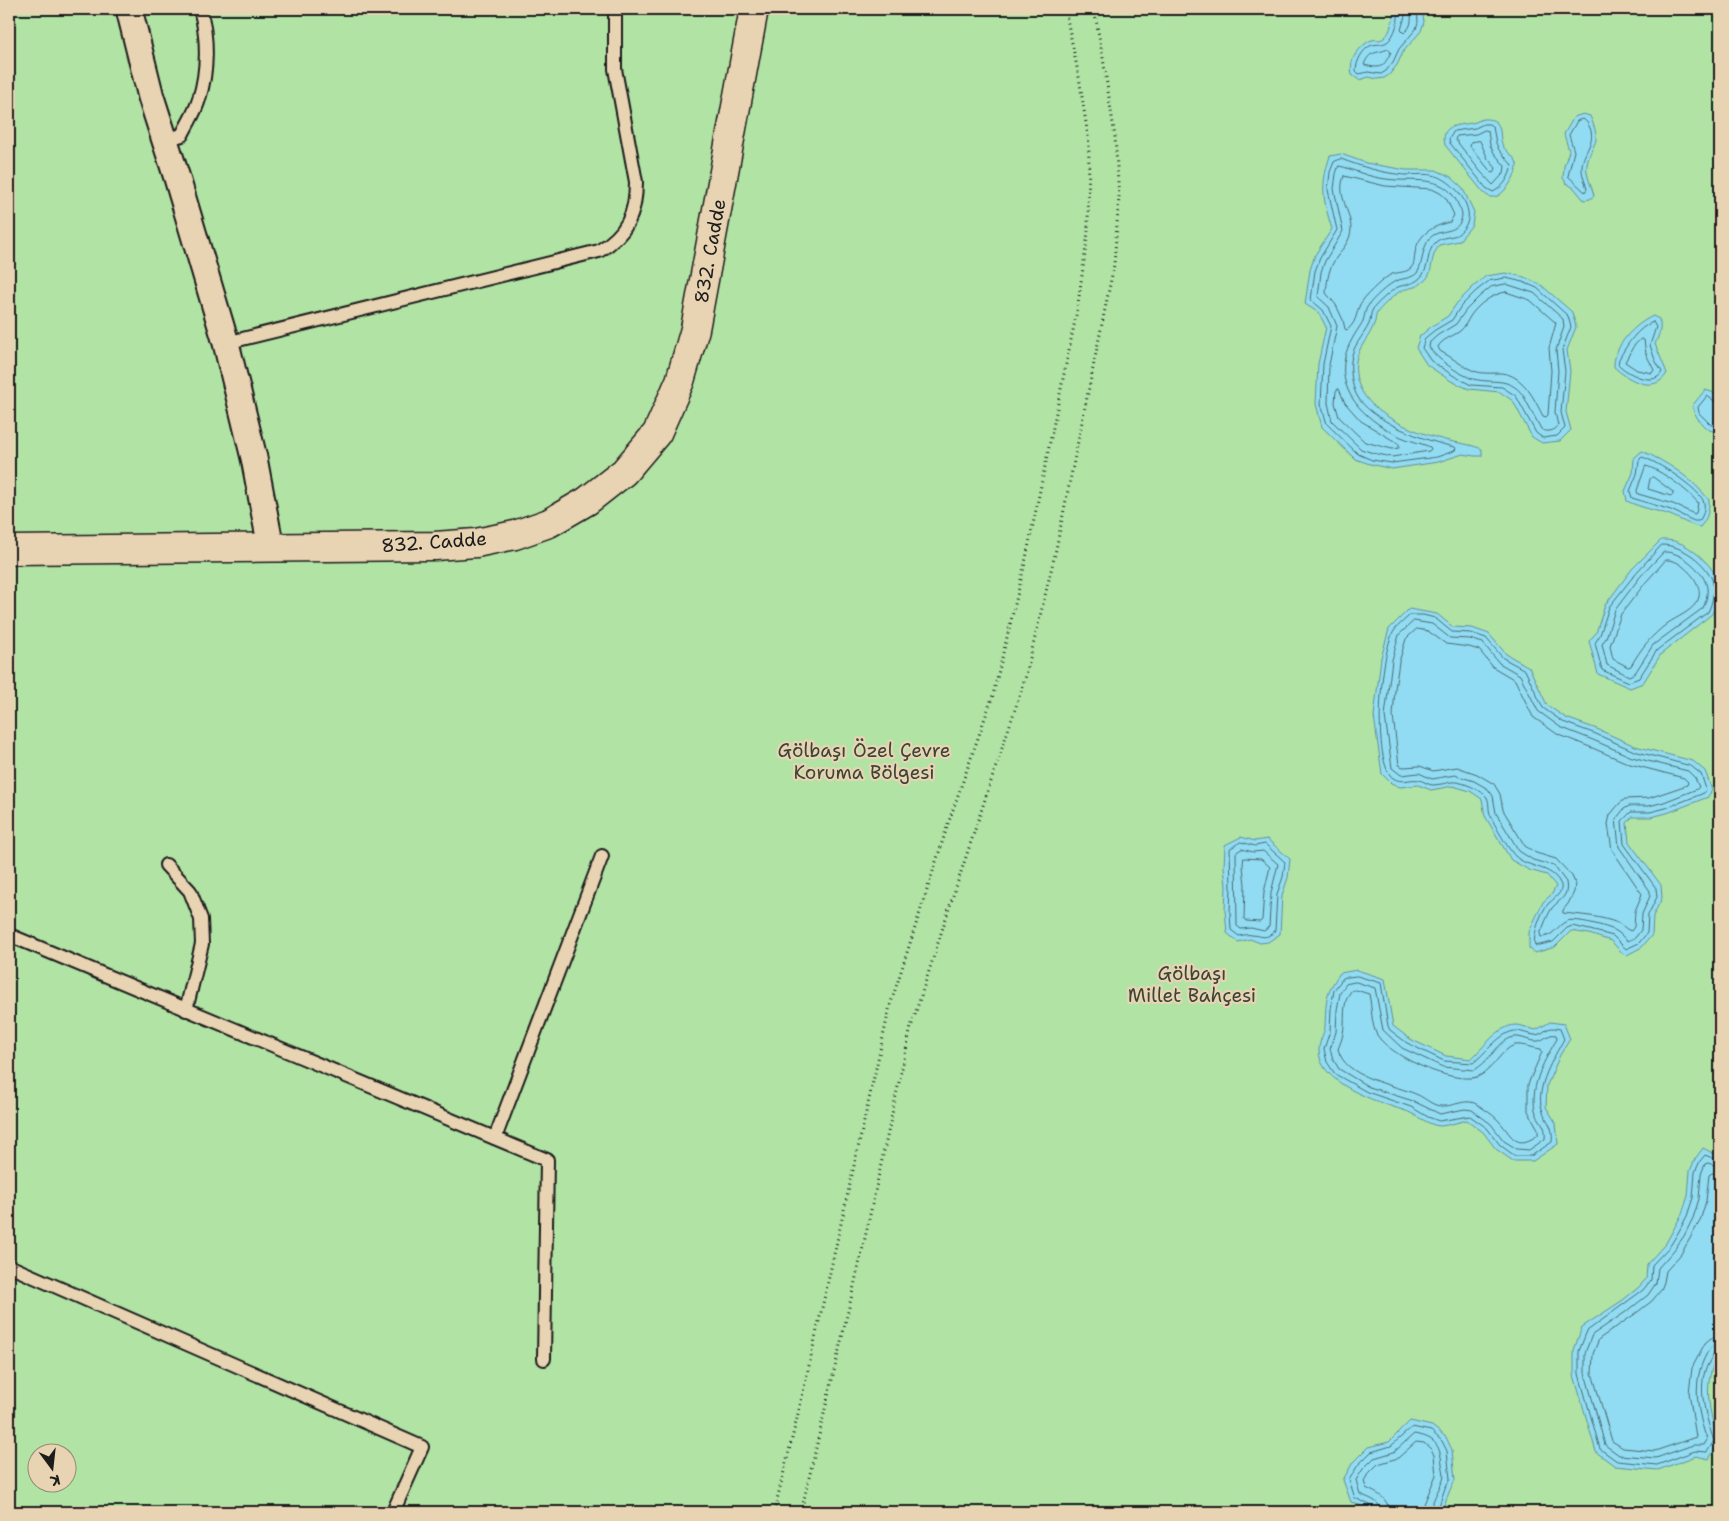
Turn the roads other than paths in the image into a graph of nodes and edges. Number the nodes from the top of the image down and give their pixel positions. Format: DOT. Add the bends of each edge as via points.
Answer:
graph roads {
  1 [pos="128,9"];
  2 [pos="200,9"];
  3 [pos="615,9"];
  4 [pos="754,9"];
  5 [pos="165,140"];
  6 [pos="226,343"];
  7 [pos="271,548"];
  8 [pos="9,550"];
  9 [pos="602,856"];
  10 [pos="166,865"];
  11 [pos="9,936"];
  12 [pos="186,1010"];
  13 [pos="495,1138"];
  14 [pos="9,1266"];
  15 [pos="544,1359"];
  16 [pos="393,1512"];
  1 -- 5 [label="street" via="150,97"];
  2 -- 5 [label="lane" via="205,43 199,100 182,135"];
  3 -- 6 [label="lane" via="615,69 636,182 636,198 626,227 610,245 600,251"];
  4 -- 7 [label="street, 832. Cadde" via="696,329 680,381 657,433 624,472 587,501 549,523 506,537 435,546"];
  5 -- 6 [label="street"];
  6 -- 7 [label="street" via="254,458"];
  7 -- 8 [label="street, 832. Cadde"];
  9 -- 13 [label="lane"];
  10 -- 12 [label="lane" via="190,891 201,919 202,944"];
  11 -- 12 [label="lane"];
  12 -- 13 [label="lane"];
  13 -- 15 [label="lane" via="547,1160"];
  14 -- 16 [label="lane" via="422,1447"];
}
